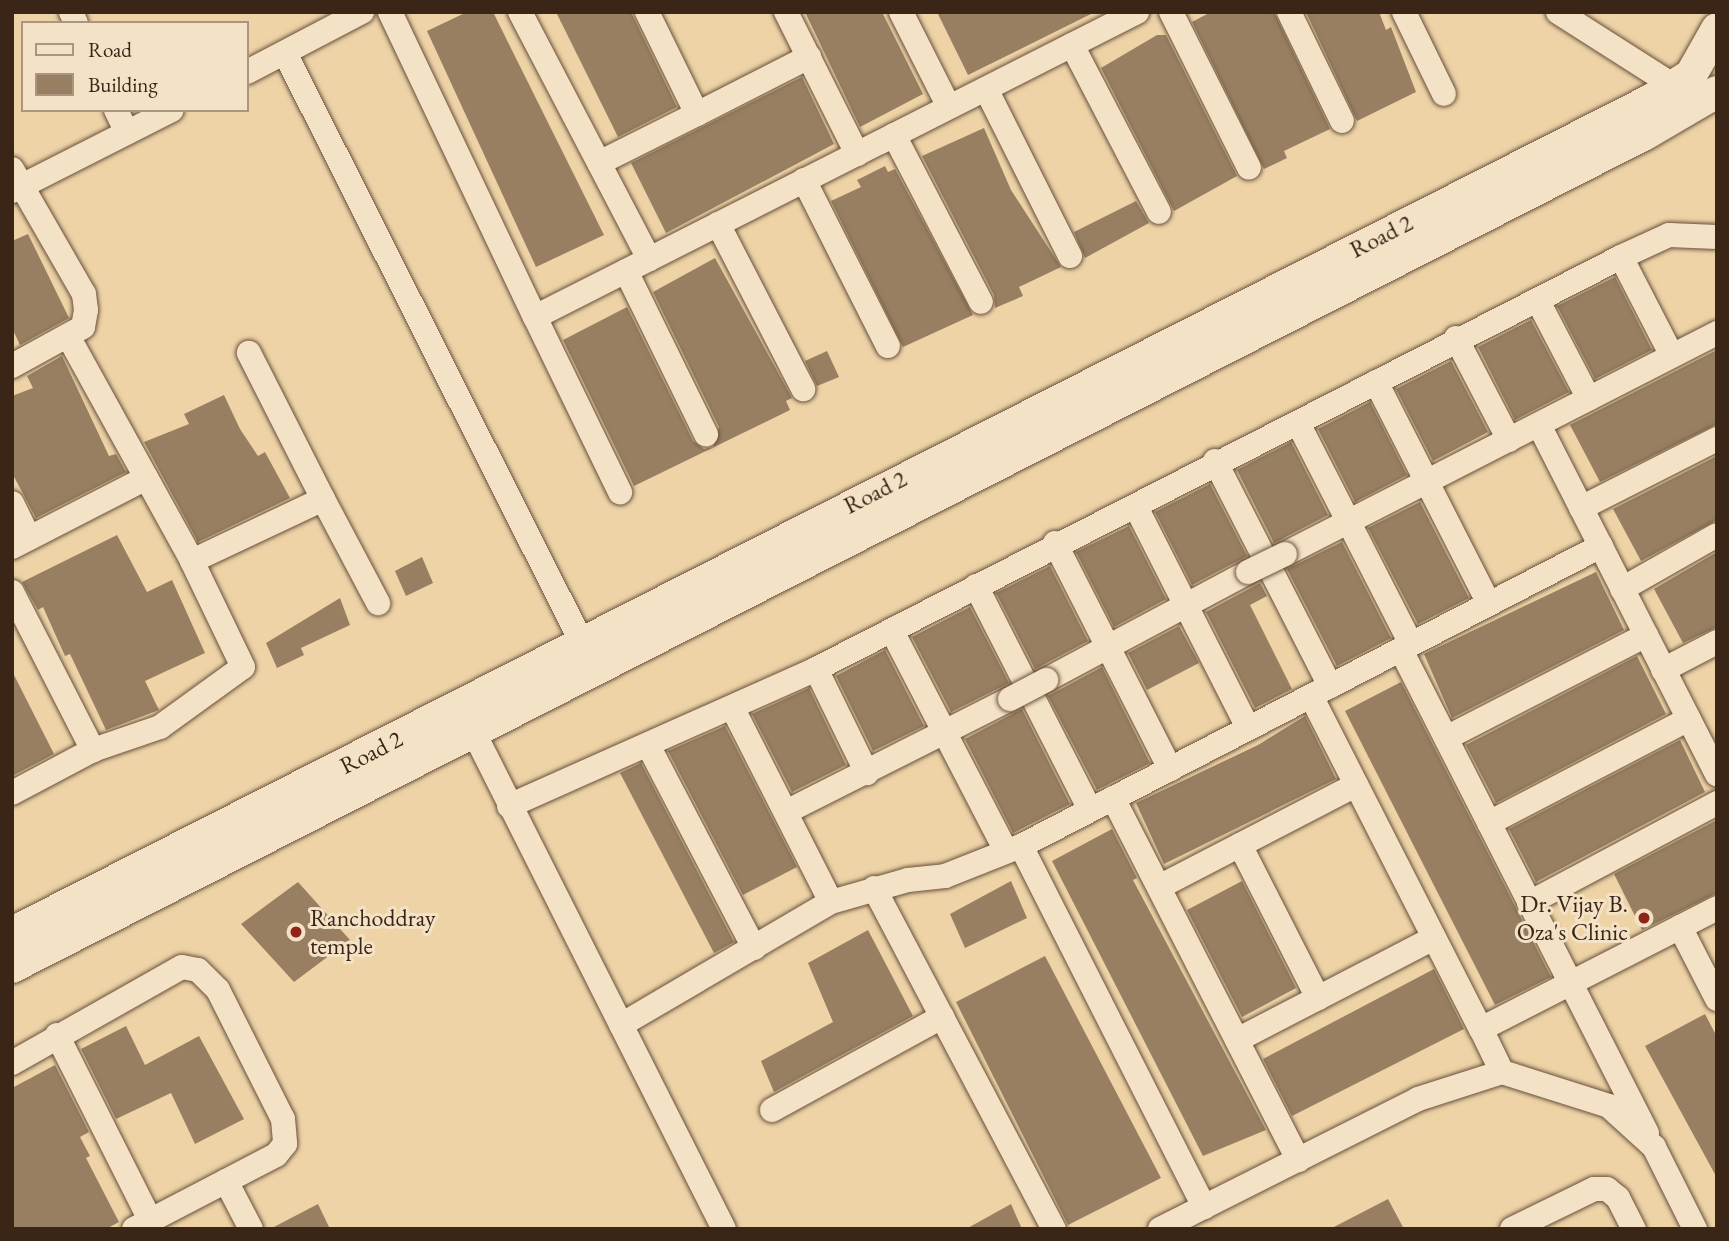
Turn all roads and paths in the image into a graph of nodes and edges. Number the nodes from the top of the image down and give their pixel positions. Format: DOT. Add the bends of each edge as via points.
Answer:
graph roads {
  1 [pos="362,12"];
  2 [pos="390,12"];
  3 [pos="520,12"];
  4 [pos="647,12"];
  5 [pos="786,12"];
  6 [pos="901,12"];
  7 [pos="1138,12"];
  8 [pos="1171,12"];
  9 [pos="1289,12"];
  10 [pos="1404,12"];
  11 [pos="1558,12"];
  12 [pos="1717,29"];
  13 [pos="1072,45"];
  14 [pos="285,53"];
  15 [pos="809,57"];
  16 [pos="248,72"];
  17 [pos="1674,86"];
  18 [pos="986,89"];
  19 [pos="1717,92"];
  20 [pos="1444,94"];
  21 [pos="950,107"];
  22 [pos="117,112"];
  23 [pos="168,112"];
  24 [pos="697,114"];
  25 [pos="1342,121"];
  26 [pos="127,133"];
  27 [pos="894,135"];
  28 [pos="857,154"];
  29 [pos="599,163"];
  30 [pos="1249,168"];
  31 [pos="804,180"];
  32 [pos="15,182"];
  33 [pos="1158,212"];
  34 [pos="718,224"];
  35 [pos="1717,237"];
  36 [pos="1070,256"];
  37 [pos="1621,257"];
  38 [pos="649,259"];
  39 [pos="626,271"];
  40 [pos="1538,301"];
  41 [pos="981,302"];
  42 [pos="535,317"];
  43 [pos="1717,333"];
  44 [pos="68,336"];
  45 [pos="1456,338"];
  46 [pos="888,346"];
  47 [pos="249,353"];
  48 [pos="1672,356"];
  49 [pos="12,366"];
  50 [pos="1376,382"];
  51 [pos="803,389"];
  52 [pos="1589,399"];
  53 [pos="1299,425"];
  54 [pos="1539,425"];
  55 [pos="706,434"];
  56 [pos="1717,439"];
  57 [pos="1509,440"];
  58 [pos="1215,461"];
  59 [pos="146,478"];
  60 [pos="1427,482"];
  61 [pos="620,492"];
  62 [pos="323,499"];
  63 [pos="12,503"];
  64 [pos="1581,508"];
  65 [pos="1137,509"];
  66 [pos="1349,523"];
  67 [pos="1717,535"];
  68 [pos="21,543"];
  69 [pos="1055,543"];
  70 [pos="1601,546"];
  71 [pos="192,561"];
  72 [pos="976,586"];
  73 [pos="1622,589"];
  74 [pos="12,592"];
  75 [pos="1184,602"];
  76 [pos="378,603"];
  77 [pos="1489,604"];
  78 [pos="892,631"];
  79 [pos="1646,635"];
  80 [pos="582,639"];
  81 [pos="1717,642"];
  82 [pos="1107,646"];
  83 [pos="1406,647"];
  84 [pos="594,668"];
  85 [pos="816,669"];
  86 [pos="1664,670"];
  87 [pos="1320,691"];
  88 [pos="733,709"];
  89 [pos="467,719"];
  90 [pos="1689,719"];
  91 [pos="1248,728"];
  92 [pos="946,735"];
  93 [pos="1446,738"];
  94 [pos="1710,745"];
  95 [pos="649,747"];
  96 [pos="93,750"];
  97 [pos="1170,769"];
  98 [pos="867,773"];
  99 [pos="1717,775"];
  100 [pos="1356,785"];
  101 [pos="12,793"];
  102 [pos="1113,798"];
  103 [pos="1717,803"];
  104 [pos="509,806"];
  105 [pos="1090,810"];
  106 [pos="786,812"];
  107 [pos="1489,823"];
  108 [pos="1240,845"];
  109 [pos="1013,848"];
  110 [pos="1159,887"];
  111 [pos="874,888"];
  112 [pos="831,902"];
  113 [pos="1530,903"];
  114 [pos="1717,908"];
  115 [pos="1680,927"];
  116 [pos="12,933"];
  117 [pos="1434,938"];
  118 [pos="754,948"];
  119 [pos="12,967"];
  120 [pos="1571,983"];
  121 [pos="1318,998"];
  122 [pos="1717,999"];
  123 [pos="942,1017"];
  124 [pos="621,1025"];
  125 [pos="1480,1029"];
  126 [pos="57,1035"];
  127 [pos="1237,1040"];
  128 [pos="12,1063"];
  129 [pos="1502,1072"];
  130 [pos="772,1110"];
  131 [pos="1654,1147"];
  132 [pos="1298,1160"];
  133 [pos="226,1181"];
  134 [pos="1200,1216"];
  135 [pos="141,1225"];
  136 [pos="250,1229"];
  137 [pos="724,1229"];
  138 [pos="1054,1229"];
  139 [pos="1160,1229"];
  140 [pos="1512,1229"];
  141 [pos="1634,1229"];
  142 [pos="1695,1229"];
  1 -- 14 [label="street"];
  2 -- 42 [label="street"];
  3 -- 29 [label="street"];
  4 -- 24 [label="street"];
  5 -- 15 [label="street"];
  6 -- 21 [label="street"];
  7 -- 13 [label="street"];
  8 -- 30 [label="street"];
  9 -- 25 [label="street"];
  10 -- 20 [label="street"];
  11 -- 17 [label="street"];
  12 -- 17 [label="street, Road 2" via="1691,75"];
  13 -- 18 [label="street"];
  13 -- 33 [label="street"];
  14 -- 16 [label="street"];
  14 -- 80 [label="street"];
  15 -- 24 [label="street"];
  15 -- 28 [label="street"];
  17 -- 80 [label="street, Road 2"];
  18 -- 21 [label="street"];
  18 -- 36 [label="street"];
  19 -- 84 [label="street, Road 2" via="1633,140"];
  21 -- 27 [label="street"];
  22 -- 26 [label="street"];
  23 -- 26 [label="street"];
  24 -- 29 [label="street"];
  26 -- 32 [label="street"];
  27 -- 28 [label="street"];
  27 -- 41 [label="street"];
  28 -- 31 [label="street"];
  29 -- 38 [label="street"];
  31 -- 34 [label="street"];
  31 -- 46 [label="street"];
  32 -- 44 [label="street" via="84,294 83,327"];
  34 -- 38 [label="street"];
  34 -- 51 [label="street"];
  35 -- 37 [label="street" via="1670,235"];
  37 -- 40 [label="street"];
  37 -- 48 [label="street"];
  38 -- 39 [label="street"];
  39 -- 42 [label="street"];
  39 -- 55 [label="street"];
  40 -- 45 [label="street"];
  40 -- 52 [label="street"];
  42 -- 61 [label="street"];
  43 -- 48 [label="street"];
  44 -- 49 [label="street"];
  44 -- 59 [label="street"];
  45 -- 50 [label="street"];
  45 -- 57 [label="street"];
  47 -- 62 [label="street"];
  48 -- 52 [label="street"];
  50 -- 53 [label="street"];
  50 -- 60 [label="street"];
  52 -- 54 [label="street"];
  53 -- 58 [label="street"];
  53 -- 66 [label="street"];
  54 -- 57 [label="street"];
  54 -- 64 [label="street"];
  56 -- 64 [label="street"];
  57 -- 60 [label="street"];
  58 -- 65 [label="street"];
  58 -- 87 [label="street"];
  59 -- 68 [label="street"];
  59 -- 71 [label="street"];
  60 -- 66 [label="street"];
  60 -- 77 [label="street"];
  62 -- 71 [label="street"];
  62 -- 76 [label="street"];
  63 -- 68 [label="street"];
  64 -- 70 [label="street"];
  65 -- 69 [label="street"];
  65 -- 75 [label="street"];
  66 -- 75 [label="street, bridge"];
  66 -- 83 [label="street"];
  67 -- 73 [label="street"];
  69 -- 72 [label="street"];
  69 -- 82 [label="street"];
  70 -- 73 [label="street"];
  70 -- 77 [label="street"];
  71 -- 96 [label="street" via="243,667 160,727"];
  72 -- 78 [label="street"];
  72 -- 105 [label="street"];
  73 -- 79 [label="street"];
  74 -- 96 [label="street"];
  75 -- 82 [label="street"];
  75 -- 91 [label="street"];
  77 -- 83 [label="street"];
  78 -- 85 [label="street"];
  78 -- 92 [label="street"];
  79 -- 86 [label="street"];
  79 -- 93 [label="street"];
  80 -- 84 [label="street"];
  80 -- 89 [label="street, Road 2"];
  81 -- 86 [label="street"];
  82 -- 92 [label="street, bridge"];
  82 -- 97 [label="street"];
  83 -- 87 [label="street"];
  83 -- 93 [label="street"];
  84 -- 89 [label="street, Road 2"];
  85 -- 88 [label="street"];
  85 -- 98 [label="street"];
  86 -- 90 [label="street"];
  87 -- 91 [label="street"];
  87 -- 100 [label="street"];
  88 -- 95 [label="street"];
  88 -- 106 [label="street"];
  89 -- 104 [label="street"];
  89 -- 116 [label="street, Road 2"];
  89 -- 119 [label="street, Road 2"];
  90 -- 94 [label="street"];
  90 -- 107 [label="street"];
  91 -- 97 [label="street"];
  92 -- 98 [label="street"];
  92 -- 109 [label="street"];
  93 -- 107 [label="street"];
  94 -- 99 [label="street"];
  95 -- 104 [label="street"];
  95 -- 118 [label="street"];
  96 -- 101 [label="street"];
  97 -- 102 [label="street"];
  98 -- 106 [label="street"];
  100 -- 108 [label="street"];
  100 -- 117 [label="street"];
  102 -- 105 [label="street"];
  102 -- 110 [label="street"];
  103 -- 113 [label="street"];
  104 -- 124 [label="street"];
  105 -- 109 [label="street"];
  106 -- 112 [label="street"];
  107 -- 113 [label="street"];
  108 -- 110 [label="street"];
  108 -- 121 [label="street"];
  109 -- 111 [label="street" via="946,876"];
  109 -- 134 [label="street"];
  110 -- 127 [label="street"];
  111 -- 112 [label="street"];
  111 -- 123 [label="street"];
  112 -- 118 [label="street"];
  113 -- 120 [label="street"];
  114 -- 115 [label="street"];
  115 -- 120 [label="street"];
  115 -- 122 [label="street"];
  117 -- 121 [label="street"];
  117 -- 125 [label="street"];
  118 -- 124 [label="street"];
  120 -- 125 [label="street"];
  120 -- 131 [label="street"];
  121 -- 127 [label="street"];
  123 -- 130 [label="street"];
  123 -- 138 [label="street"];
  124 -- 137 [label="street"];
  125 -- 129 [label="street"];
  126 -- 128 [label="street"];
  126 -- 133 [label="street" via="182,967 210,979 288,1130 276,1155"];
  126 -- 135 [label="street"];
  127 -- 132 [label="street"];
  129 -- 131 [label="street" via="1609,1106"];
  129 -- 132 [label="street" via="1418,1099"];
  131 -- 142 [label="street"];
  132 -- 134 [label="street"];
  133 -- 135 [label="street"];
  133 -- 136 [label="street"];
  134 -- 139 [label="street"];
  140 -- 141 [label="street" via="1594,1189 1607,1189 1618,1198"];
}
